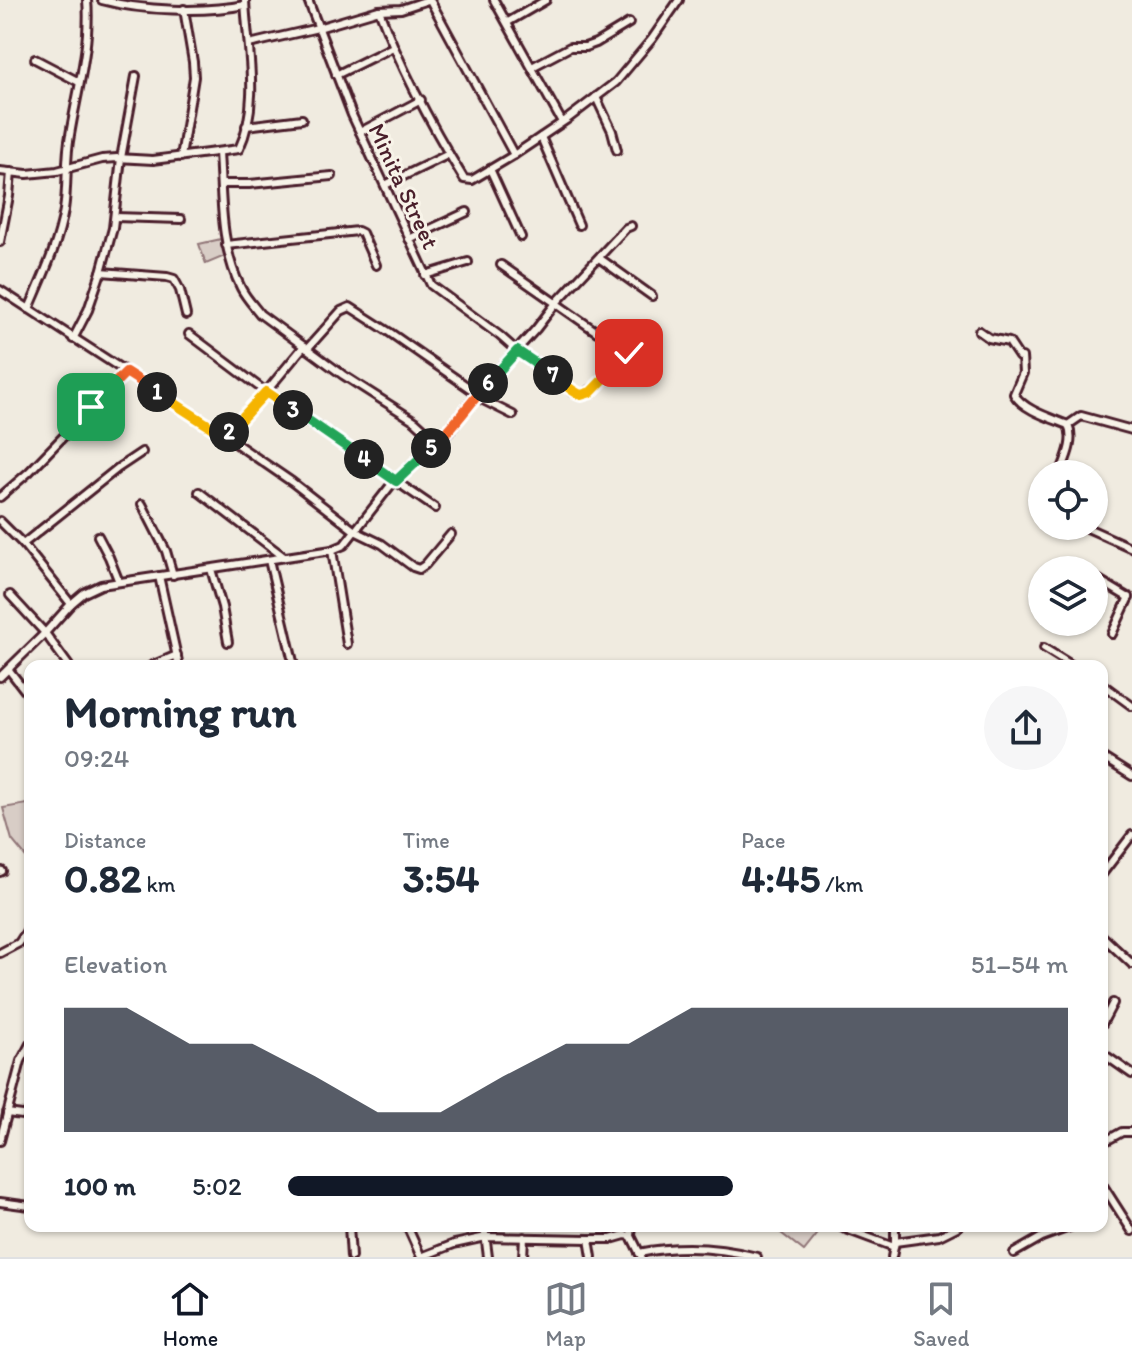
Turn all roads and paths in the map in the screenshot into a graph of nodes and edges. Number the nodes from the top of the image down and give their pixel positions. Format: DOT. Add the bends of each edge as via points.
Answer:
graph roads {
  1 [pos="87,0"];
  2 [pos="102,0"];
  3 [pos="308,0"];
  4 [pos="429,0"];
  5 [pos="494,0"];
  6 [pos="546,0"];
  7 [pos="679,0"];
  8 [pos="245,2"];
  9 [pos="184,9"];
  10 [pos="379,10"];
  11 [pos="508,22"];
  12 [pos="629,23"];
  13 [pos="318,28"];
  14 [pos="249,44"];
  15 [pos="393,47"];
  16 [pos="35,59"];
  17 [pos="532,67"];
  18 [pos="336,75"];
  19 [pos="136,76"];
  20 [pos="79,82"];
  21 [pos="596,97"];
  22 [pos="421,100"];
  23 [pos="302,119"];
  24 [pos="562,122"];
  25 [pos="246,126"];
  26 [pos="360,132"];
  27 [pos="541,137"];
  28 [pos="617,150"];
  29 [pos="219,152"];
  30 [pos="449,154"];
  31 [pos="514,155"];
  32 [pos="181,157"];
  33 [pos="121,158"];
  34 [pos="66,169"];
  35 [pos="490,169"];
  36 [pos="0,171"];
  37 [pos="11,172"];
  38 [pos="332,176"];
  39 [pos="221,184"];
  40 [pos="385,185"];
  41 [pos="467,212"];
  42 [pos="115,217"];
  43 [pos="181,219"];
  44 [pos="579,225"];
  45 [pos="631,226"];
  46 [pos="521,237"];
  47 [pos="409,239"];
  48 [pos="0,242"];
  49 [pos="226,245"];
  50 [pos="599,258"];
  51 [pos="468,262"];
  52 [pos="376,265"];
  53 [pos="501,265"];
  54 [pos="101,272"];
  55 [pos="425,275"];
  56 [pos="0,290"];
  57 [pos="652,296"];
  58 [pos="556,303"];
  59 [pos="29,309"];
  60 [pos="186,315"];
  61 [pos="979,331"];
  62 [pos="597,332"];
  63 [pos="189,334"];
  64 [pos="73,339"];
  65 [pos="635,342"];
  66 [pos="305,348"];
  67 [pos="517,351"];
  68 [pos="126,372"];
  69 [pos="266,392"];
  70 [pos="476,395"];
  71 [pos="513,415"];
  72 [pos="1068,425"];
  73 [pos="1132,430"];
  74 [pos="225,436"];
  75 [pos="438,442"];
  76 [pos="142,452"];
  77 [pos="1065,460"];
  78 [pos="396,481"];
  79 [pos="199,492"];
  80 [pos="0,497"];
  81 [pos="142,504"];
  82 [pos="435,508"];
  83 [pos="0,521"];
  84 [pos="355,531"];
  85 [pos="451,534"];
  86 [pos="98,536"];
  87 [pos="1108,537"];
  88 [pos="23,544"];
  89 [pos="1132,548"];
  90 [pos="332,550"];
  91 [pos="284,557"];
  92 [pos="269,560"];
  93 [pos="211,569"];
  94 [pos="173,575"];
  95 [pos="159,576"];
  96 [pos="119,582"];
  97 [pos="1108,586"];
  98 [pos="10,595"];
  99 [pos="1130,599"];
  100 [pos="71,604"];
  101 [pos="45,633"];
  102 [pos="1112,634"];
  103 [pos="228,642"];
  104 [pos="347,644"];
  105 [pos="1044,648"];
  106 [pos="177,655"];
  107 [pos="65,660"];
  108 [pos="165,660"];
  109 [pos="178,660"];
  110 [pos="293,660"];
  111 [pos="1063,660"];
  112 [pos="9,670"];
  113 [pos="0,677"];
  114 [pos="1108,688"];
  115 [pos="24,689"];
  116 [pos="1132,706"];
  117 [pos="1108,761"];
  118 [pos="1132,776"];
  119 [pos="1132,835"];
  120 [pos="1108,864"];
  121 [pos="24,935"];
  122 [pos="1108,942"];
  123 [pos="0,953"];
  124 [pos="1132,964"];
  125 [pos="1113,1003"];
  126 [pos="1108,1013"];
  127 [pos="24,1056"];
  128 [pos="1108,1057"];
  129 [pos="1132,1074"];
  130 [pos="0,1095"];
  131 [pos="10,1100"];
  132 [pos="7,1113"];
  133 [pos="24,1115"];
  134 [pos="1132,1132"];
  135 [pos="1108,1140"];
  136 [pos="0,1141"];
  137 [pos="1108,1193"];
  138 [pos="0,1202"];
  139 [pos="24,1205"];
  140 [pos="1132,1231"];
  141 [pos="349,1232"];
  142 [pos="410,1232"];
  143 [pos="485,1232"];
  144 [pos="558,1232"];
  145 [pos="626,1232"];
  146 [pos="630,1232"];
  147 [pos="852,1232"];
  148 [pos="895,1232"];
  149 [pos="947,1232"];
  150 [pos="1040,1232"];
  151 [pos="1056,1232"];
  152 [pos="628,1236"];
  153 [pos="486,1237"];
  154 [pos="524,1237"];
  155 [pos="1042,1237"];
  156 [pos="557,1238"];
  157 [pos="589,1239"];
  158 [pos="895,1244"];
  159 [pos="1014,1253"];
  160 [pos="640,1255"];
  161 [pos="351,1257"];
  162 [pos="488,1257"];
  163 [pos="523,1257"];
  164 [pos="592,1257"];
  165 [pos="757,1257"];
  166 [pos="892,1257"];
  1 -- 20 [label="street"];
  2 -- 9 [label="street"];
  3 -- 13 [label="street, Minita Street"];
  4 -- 10 [label="street"];
  4 -- 31 [label="street"];
  5 -- 11 [label="street"];
  6 -- 11 [label="street"];
  7 -- 21 [label="street" via="616,82"];
  8 -- 9 [label="street"];
  8 -- 14 [label="street"];
  9 -- 32 [label="street" via="194,77"];
  10 -- 13 [label="street"];
  10 -- 15 [label="street"];
  11 -- 17 [label="street"];
  12 -- 17 [label="street" via="596,43 570,47"];
  13 -- 14 [label="street"];
  13 -- 18 [label="street, Minita Street"];
  14 -- 25 [label="street" via="252,91"];
  15 -- 18 [label="street"];
  15 -- 22 [label="street"];
  16 -- 20 [label="street"];
  17 -- 24 [label="street"];
  18 -- 26 [label="street, Minita Street"];
  19 -- 33 [label="street"];
  20 -- 34 [label="street"];
  21 -- 24 [label="street"];
  21 -- 28 [label="street"];
  22 -- 26 [label="street"];
  22 -- 30 [label="street"];
  23 -- 25 [label="street"];
  24 -- 27 [label="street"];
  25 -- 29 [label="street" via="239,149"];
  26 -- 40 [label="street, Minita Street"];
  27 -- 31 [label="street"];
  27 -- 44 [label="street"];
  29 -- 32 [label="street"];
  29 -- 39 [label="street"];
  30 -- 35 [label="street" via="464,179"];
  30 -- 40 [label="street"];
  31 -- 35 [label="street"];
  32 -- 33 [label="street"];
  33 -- 34 [label="street"];
  33 -- 42 [label="street"];
  34 -- 37 [label="street"];
  34 -- 59 [label="street" via="64,212 54,251"];
  35 -- 46 [label="street"];
  36 -- 37 [label="street"];
  37 -- 48 [label="street"];
  38 -- 39 [label="street"];
  39 -- 49 [label="street"];
  40 -- 47 [label="street, Minita Street"];
  41 -- 47 [label="street"];
  42 -- 43 [label="street"];
  42 -- 54 [label="street"];
  45 -- 50 [label="street"];
  47 -- 55 [label="street, Minita Street"];
  49 -- 52 [label="street" via="360,231"];
  49 -- 66 [label="street" via="242,290 260,314"];
  50 -- 57 [label="street"];
  50 -- 58 [label="street"];
  51 -- 55 [label="street"];
  53 -- 58 [label="street"];
  54 -- 60 [label="street" via="174,279"];
  54 -- 64 [label="street"];
  55 -- 67 [label="street, Minita Street"];
  56 -- 59 [label="street"];
  58 -- 62 [label="street"];
  58 -- 67 [label="street"];
  59 -- 64 [label="street"];
  61 -- 72 [label="street" via="1009,342 1022,357 1017,400"];
  63 -- 69 [label="street"];
  64 -- 68 [label="street"];
  65 -- 67 [label="street, Minita Street" via="591,392 581,395"];
  66 -- 69 [label="street"];
  66 -- 70 [label="street" via="350,307"];
  66 -- 75 [label="street"];
  67 -- 70 [label="street"];
  68 -- 74 [label="street"];
  68 -- 80 [label="street"];
  69 -- 74 [label="street"];
  69 -- 78 [label="street"];
  70 -- 71 [label="street"];
  70 -- 75 [label="street"];
  72 -- 73 [label="street" via="1081,416"];
  72 -- 77 [label="street"];
  74 -- 84 [label="street"];
  75 -- 78 [label="street"];
  76 -- 88 [label="street"];
  78 -- 82 [label="street"];
  78 -- 84 [label="street"];
  79 -- 91 [label="street"];
  81 -- 94 [label="street"];
  83 -- 88 [label="street"];
  84 -- 85 [label="street" via="419,569"];
  84 -- 90 [label="street"];
  86 -- 96 [label="street"];
  87 -- 89 [label="street"];
  88 -- 100 [label="street"];
  90 -- 91 [label="street"];
  90 -- 104 [label="street"];
  91 -- 92 [label="street"];
  92 -- 93 [label="street"];
  92 -- 110 [label="street"];
  93 -- 94 [label="street"];
  93 -- 103 [label="street"];
  94 -- 95 [label="street"];
  95 -- 96 [label="street"];
  95 -- 106 [label="street"];
  96 -- 100 [label="street" via="101,585"];
  97 -- 99 [label="street"];
  98 -- 101 [label="street"];
  99 -- 102 [label="street"];
  100 -- 101 [label="street"];
  101 -- 107 [label="street"];
  101 -- 112 [label="street"];
  105 -- 111 [label="street"];
  106 -- 108 [label="street"];
  106 -- 109 [label="street"];
  112 -- 113 [label="street"];
  112 -- 115 [label="street"];
  114 -- 116 [label="street"];
  117 -- 118 [label="street"];
  119 -- 120 [label="street"];
  121 -- 123 [label="street"];
  122 -- 124 [label="street"];
  125 -- 126 [label="street"];
  127 -- 131 [label="street"];
  128 -- 129 [label="street"];
  130 -- 131 [label="street"];
  131 -- 132 [label="street"];
  132 -- 133 [label="street"];
  132 -- 136 [label="street"];
  134 -- 135 [label="street"];
  137 -- 140 [label="street"];
  138 -- 139 [label="street"];
  141 -- 161 [label="street"];
  142 -- 153 [label="street" via="421,1257"];
  143 -- 153 [label="street"];
  144 -- 156 [label="street"];
  145 -- 152 [label="street"];
  146 -- 152 [label="street"];
  147 -- 158 [label="street"];
  148 -- 158 [label="street"];
  149 -- 158 [label="street"];
  150 -- 155 [label="street"];
  151 -- 155 [label="street"];
  152 -- 157 [label="street"];
  152 -- 160 [label="street"];
  153 -- 154 [label="street"];
  153 -- 162 [label="street"];
  154 -- 156 [label="street"];
  154 -- 163 [label="street"];
  155 -- 159 [label="street"];
  156 -- 157 [label="street"];
  157 -- 164 [label="street"];
  158 -- 166 [label="street"];
  160 -- 165 [label="street" via="699,1248"];
}
